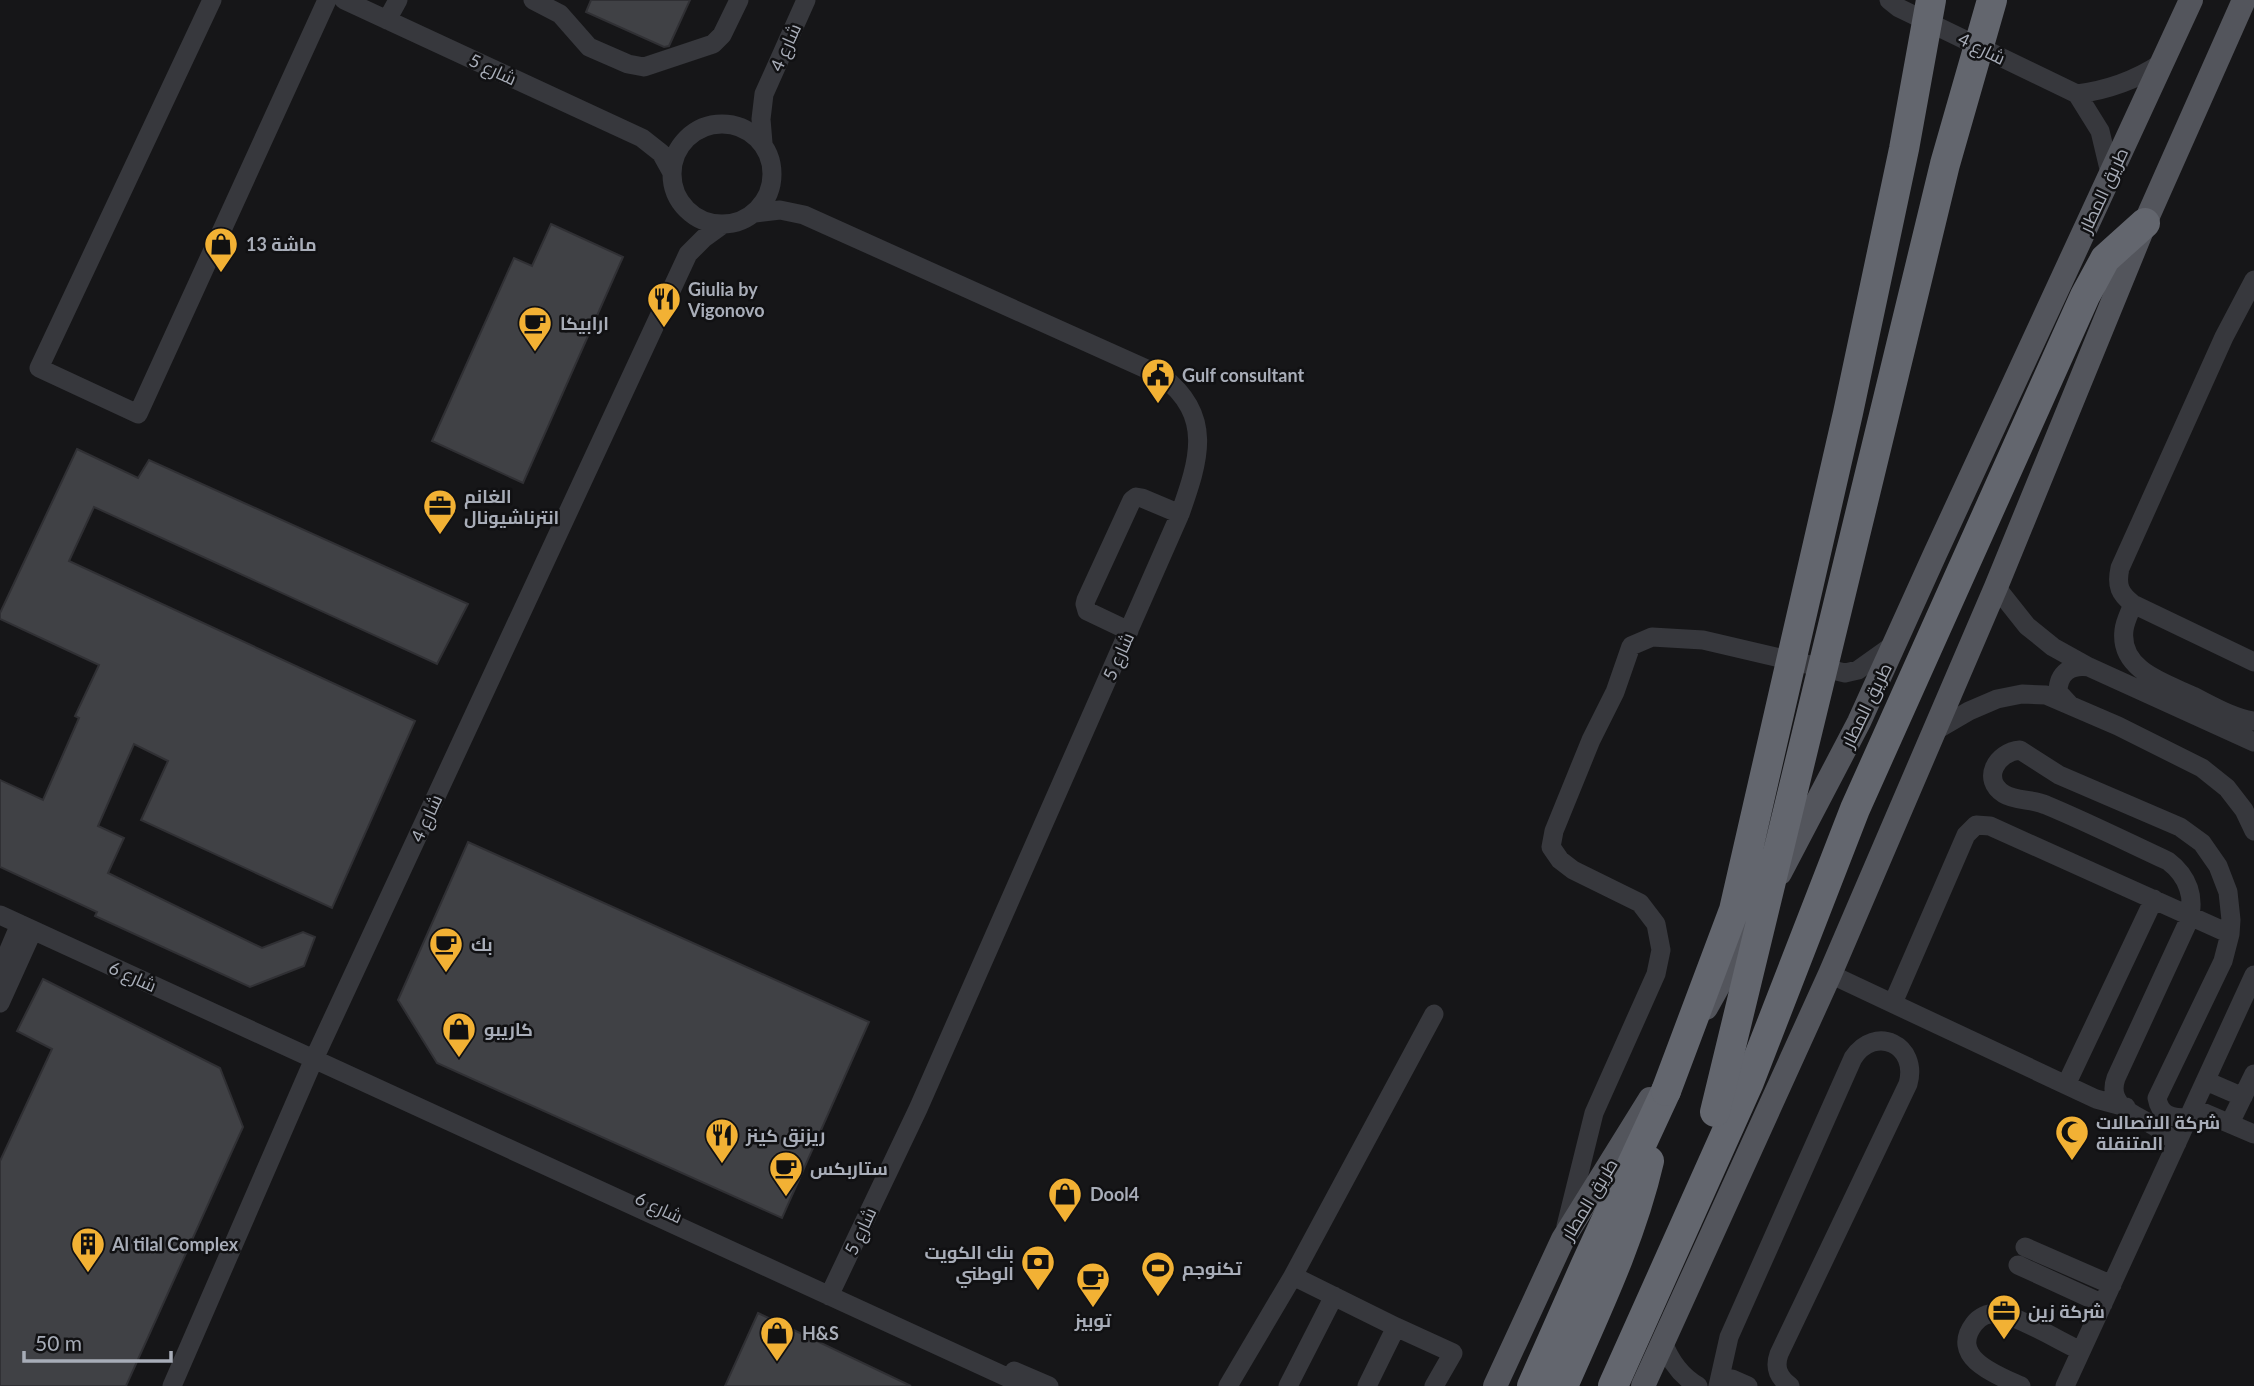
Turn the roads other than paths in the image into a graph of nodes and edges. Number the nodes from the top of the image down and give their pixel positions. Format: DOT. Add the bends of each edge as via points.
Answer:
graph roads {
  1 [pos="212,0"];
  2 [pos="327,0"];
  3 [pos="344,0"];
  4 [pos="398,0"];
  5 [pos="533,0"];
  6 [pos="738,0"];
  7 [pos="806,0"];
  8 [pos="1889,0"];
  9 [pos="1931,0"];
  10 [pos="1992,0"];
  11 [pos="2191,0"];
  12 [pos="2244,0"];
  13 [pos="558,5"];
  14 [pos="387,20"];
  15 [pos="2160,64"];
  16 [pos="764,94"];
  17 [pos="2077,94"];
  18 [pos="728,123"];
  19 [pos="691,134"];
  20 [pos="642,138"];
  21 [pos="762,143"];
  22 [pos="671,171"];
  23 [pos="2110,173"];
  24 [pos="773,176"];
  25 [pos="684,207"];
  26 [pos="755,213"];
  27 [pos="804,215"];
  28 [pos="2145,223"];
  29 [pos="722,225"];
  30 [pos="688,254"];
  31 [pos="2254,279"];
  32 [pos="1181,513"];
  33 [pos="1996,587"];
  34 [pos="2133,604"];
  35 [pos="1129,631"];
  36 [pos="1897,642"];
  37 [pos="2254,662"];
  38 [pos="2089,667"];
  39 [pos="2189,703"];
  40 [pos="2072,707"];
  41 [pos="2254,721"];
  42 [pos="1933,732"];
  43 [pos="2254,742"];
  44 [pos="2254,831"];
  45 [pos="2154,899"];
  46 [pos="0,915"];
  47 [pos="2190,916"];
  48 [pos="27,927"];
  49 [pos="2230,933"];
  50 [pos="0,971"];
  51 [pos="1830,974"];
  52 [pos="2254,975"];
  53 [pos="0,1003"];
  54 [pos="1893,1003"];
  55 [pos="1434,1014"];
  56 [pos="316,1054"];
  57 [pos="2254,1074"];
  58 [pos="2206,1081"];
  59 [pos="2066,1085"];
  60 [pos="1666,1091"];
  61 [pos="2243,1097"];
  62 [pos="2158,1105"];
  63 [pos="2121,1106"];
  64 [pos="2191,1113"];
  65 [pos="2230,1124"];
  66 [pos="2254,1134"];
  67 [pos="2177,1143"];
  68 [pos="1563,1239"];
  69 [pos="1293,1276"];
  70 [pos="1658,1285"];
  71 [pos="2112,1285"];
  72 [pos="831,1292"];
  73 [pos="1334,1296"];
  74 [pos="2103,1304"];
  75 [pos="1396,1327"];
  76 [pos="1663,1342"];
  77 [pos="2081,1351"];
  78 [pos="1719,1383"];
  79 [pos="172,1386"];
  80 [pos="1026,1386"];
  81 [pos="1049,1386"];
  82 [pos="1228,1386"];
  83 [pos="1288,1386"];
  84 [pos="1367,1386"];
  85 [pos="1434,1386"];
  86 [pos="1495,1386"];
  87 [pos="1532,1386"];
  88 [pos="1563,1386"];
  89 [pos="1613,1386"];
  90 [pos="1643,1386"];
  91 [pos="1656,1386"];
  92 [pos="1698,1386"];
  93 [pos="1748,1386"];
  94 [pos="1790,1386"];
  95 [pos="2021,1386"];
  96 [pos="2065,1386"];
  1 -- 2 [label="street" via="39,368 138,414"];
  3 -- 14 [label="street, شارع 5"];
  4 -- 14 [label="street"];
  5 -- 13 [label="street"];
  6 -- 13 [label="street" via="713,44 644,67 589,47"];
  7 -- 16 [label="street, شارع 4"];
  8 -- 17 [label="street, شارع 4"];
  9 -- 60 [label="highway, bridge" via="1848,413 1734,910"];
  10 -- 70 [label="highway, bridge" via="1945,164 1715,1112"];
  11 -- 15 [label="main road, طريق المطار"];
  12 -- 28 [label="main road"];
  14 -- 20 [label="street, شارع 5"];
  15 -- 17 [label="street" via="2129,82"];
  15 -- 23 [label="main road, طريق المطار"];
  16 -- 18 [label="street, شارع 4"];
  16 -- 21 [label="street, شارع 4"];
  17 -- 23 [label="street" via="2100,131"];
  18 -- 19 [label="street" via="708,125"];
  18 -- 21 [label="street" via="747,130"];
  19 -- 20 [label="street, شارع 5"];
  19 -- 22 [label="street" via="677,150"];
  20 -- 22 [label="street, شارع 5" via="661,153"];
  21 -- 24 [label="street"];
  22 -- 25 [label="street" via="674,190"];
  23 -- 36 [label="main road, طريق المطار"];
  24 -- 26 [label="street" via="768,197"];
  24 -- 27 [label="street, شارع 5" via="786,198"];
  25 -- 29 [label="street" via="701,220"];
  25 -- 30 [label="street, شارع 4"];
  26 -- 27 [label="street, شارع 5" via="779,210"];
  26 -- 29 [label="street"];
  27 -- 32 [label="street, شارع 5" via="1162,376 1175,386 1185,397 1199,432 1199,454"];
  28 -- 33 [label="main road"];
  28 -- 70 [label="highway" via="2105,259 2085,296 1854,809 1749,1082"];
  29 -- 30 [label="street, شارع 4"];
  30 -- 56 [label="street, شارع 4"];
  31 -- 34 [label="street" via="2120,568 2118,588"];
  32 -- 35 [label="street, شارع 5"];
  32 -- 35 [label="street" via="1142,498 1132,500 1086,600 1085,608 1091,614"];
  33 -- 38 [label="street" via="2027,626"];
  33 -- 42 [label="main road"];
  34 -- 37 [label="street"];
  34 -- 39 [label="street" via="2124,627 2130,656 2143,672"];
  35 -- 72 [label="street, شارع 5" via="918,1109"];
  36 -- 68 [label="main road, طريق المطار" via="1723,982"];
  36 -- 68 [label="street" via="1858,670 1845,673 1703,640 1652,636 1631,646 1551,847 1573,870 1640,903 1656,924 1661,950 1656,974 1594,1113"];
  38 -- 39 [label="street"];
  38 -- 40 [label="street" via="2071,668 2060,678 2058,692"];
  39 -- 41 [label="street"];
  39 -- 43 [label="street"];
  40 -- 42 [label="street" via="2046,695 2010,695"];
  40 -- 44 [label="street" via="2202,768 2227,788"];
  42 -- 51 [label="main road"];
  45 -- 47 [label="street"];
  45 -- 54 [label="street" via="1990,826 1976,825 1966,835"];
  45 -- 59 [label="street"];
  46 -- 48 [label="street, شارع 6"];
  47 -- 49 [label="street"];
  47 -- 49 [label="street" via="2189,889 2175,866 2044,804 2004,794 1994,782 1998,759 2020,750 2059,775 2192,834 2211,854 2224,879"];
  47 -- 63 [label="street" via="2116,1078 2114,1096"];
  48 -- 50 [label="street"];
  48 -- 53 [label="street"];
  48 -- 56 [label="street, شارع 6"];
  49 -- 62 [label="street" via="2222,961 2159,1092"];
  51 -- 54 [label="street"];
  51 -- 76 [label="main road"];
  52 -- 58 [label="street"];
  54 -- 59 [label="street"];
  55 -- 69 [label="street"];
  56 -- 72 [label="street, شارع 6"];
  56 -- 79 [label="street, شارع 4"];
  57 -- 61 [label="street"];
  58 -- 61 [label="street"];
  58 -- 64 [label="street"];
  59 -- 63 [label="street"];
  60 -- 87 [label="highway"];
  60 -- 88 [label="highway, طريق المطار" via="1644,1184 1614,1269"];
  61 -- 65 [label="street"];
  62 -- 63 [label="street"];
  62 -- 64 [label="street" via="2172,1117"];
  63 -- 67 [label="street"];
  64 -- 65 [label="street"];
  64 -- 67 [label="street"];
  65 -- 66 [label="street"];
  67 -- 71 [label="street"];
  68 -- 86 [label="main road, طريق المطار"];
  69 -- 73 [label="street"];
  69 -- 82 [label="street"];
  70 -- 89 [label="highway"];
  71 -- 74 [label="street"];
  71 -- 74 [label="street" via="2021,1256"];
  72 -- 80 [label="street, شارع 6"];
  72 -- 81 [label="street, شارع 6"];
  73 -- 75 [label="street"];
  73 -- 83 [label="street"];
  74 -- 77 [label="street"];
  75 -- 84 [label="street"];
  75 -- 85 [label="street" via="1453,1353"];
  76 -- 90 [label="main road"];
  76 -- 92 [label="street" via="1675,1366"];
  77 -- 95 [label="street" via="2008,1315 1981,1318 1969,1332 1974,1360"];
  77 -- 96 [label="street"];
  78 -- 93 [label="street" via="1732,1379"];
  78 -- 94 [label="street" via="1729,1337 1853,1058 1864,1045 1889,1042 1908,1059 1910,1076 1779,1354 1778,1371"];
  90 -- 91 [label="street"];
}
